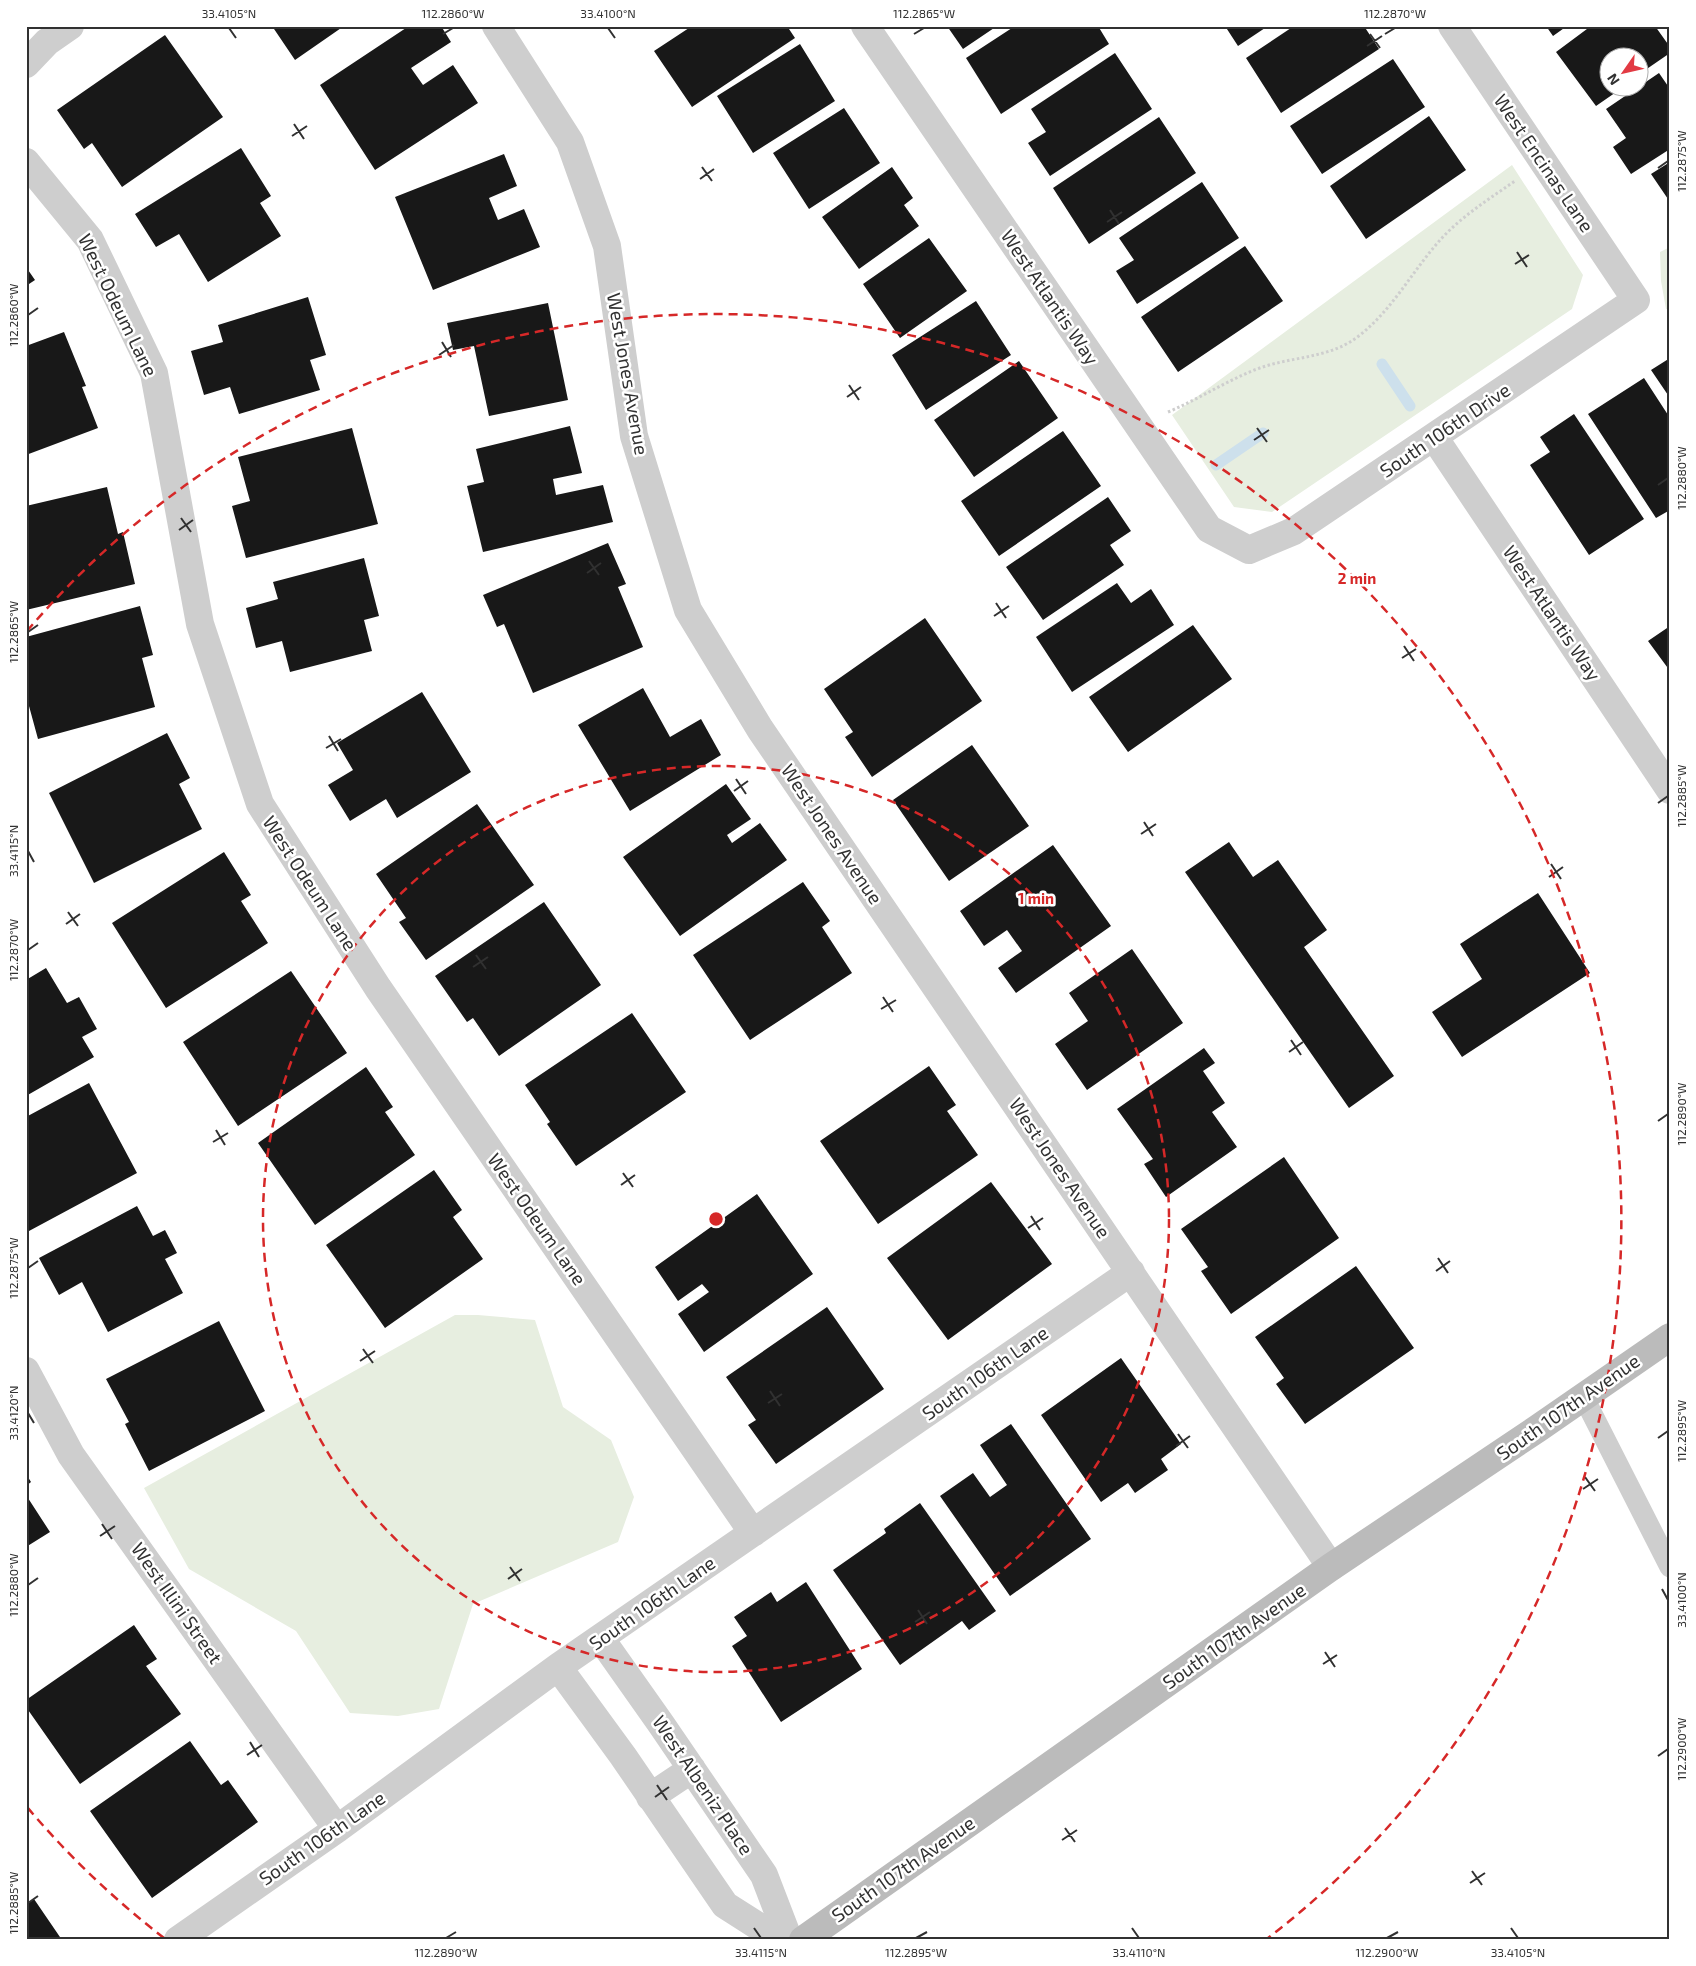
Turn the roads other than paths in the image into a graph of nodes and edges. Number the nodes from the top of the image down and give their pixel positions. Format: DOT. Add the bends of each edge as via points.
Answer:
graph roads {
  1 [pos="70,26"];
  2 [pos="496,26"];
  3 [pos="865,26"];
  4 [pos="1452,26"];
  5 [pos="26,64"];
  6 [pos="26,162"];
  7 [pos="1636,300"];
  8 [pos="1434,437"];
  9 [pos="1249,550"];
  10 [pos="1670,790"];
  11 [pos="1131,1272"];
  12 [pos="1670,1337"];
  13 [pos="26,1371"];
  14 [pos="1583,1396"];
  15 [pos="753,1533"];
  16 [pos="1331,1567"];
  17 [pos="1670,1567"];
  18 [pos="601,1640"];
  19 [pos="558,1668"];
  20 [pos="692,1769"];
  21 [pos="650,1797"];
  22 [pos="337,1828"];
  23 [pos="178,1940"];
  24 [pos="780,1940"];
  25 [pos="790,1940"];
  26 [pos="803,1940"];
  1 -- 5 [label="street" via="47,42"];
  2 -- 11 [label="street, West Jones Avenue" via="570,142 607,246 634,436 688,610 760,729"];
  3 -- 9 [label="street, West Atlantis Way" via="1209,529"];
  4 -- 7 [label="street, West Encinas Lane"];
  6 -- 15 [label="street, West Odeum Lane" via="90,240 154,373 200,624 260,804 378,988"];
  7 -- 8 [label="street, South 106th Drive"];
  8 -- 9 [label="street, South 106th Drive" via="1294,531"];
  8 -- 10 [label="street, West Atlantis Way"];
  11 -- 15 [label="street, South 106th Lane"];
  11 -- 16 [label="street, West Jones Avenue"];
  12 -- 14 [label="main road, South 107th Avenue"];
  13 -- 22 [label="street, West Illini Street" via="71,1455"];
  14 -- 16 [label="main road, South 107th Avenue"];
  14 -- 17 [label="lane"];
  15 -- 18 [label="street, South 106th Lane"];
  16 -- 26 [label="main road, South 107th Avenue"];
  18 -- 19 [label="street, South 106th Lane"];
  18 -- 20 [label="street, West Albeniz Place"];
  19 -- 21 [label="street"];
  19 -- 22 [label="street, South 106th Lane"];
  20 -- 21 [label="street"];
  20 -- 25 [label="street, West Albeniz Place" via="764,1875"];
  21 -- 24 [label="street" via="725,1905"];
  22 -- 23 [label="street, South 106th Lane"];
}
